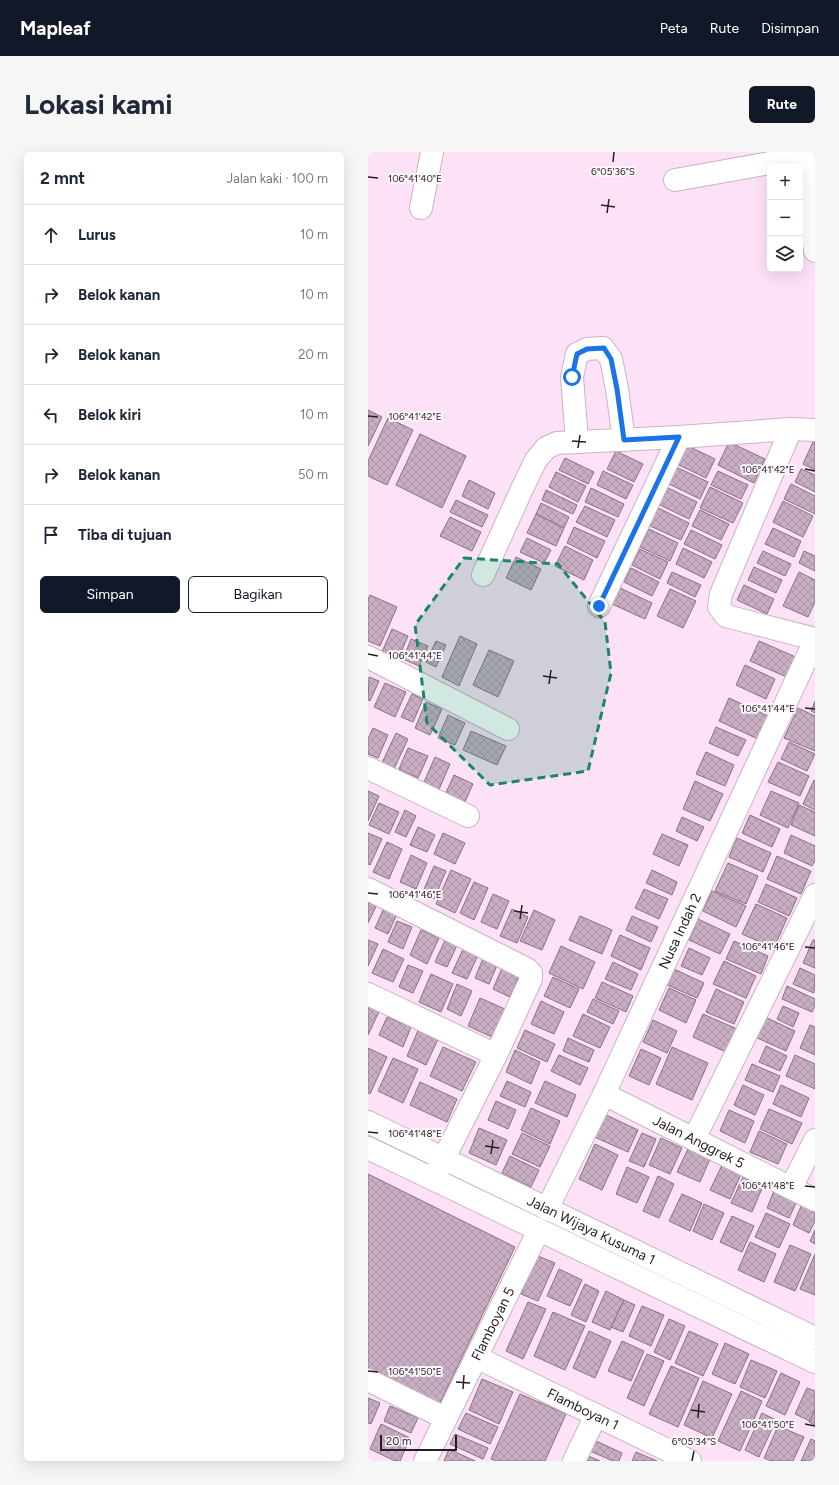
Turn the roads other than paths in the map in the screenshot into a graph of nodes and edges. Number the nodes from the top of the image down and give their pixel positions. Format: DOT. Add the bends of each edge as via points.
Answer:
graph roads {
  1 [pos="432,152"];
  2 [pos="811,155"];
  3 [pos="675,180"];
  4 [pos="422,208"];
  5 [pos="815,251"];
  6 [pos="791,429"];
  7 [pos="815,430"];
  8 [pos="679,437"];
  9 [pos="624,440"];
  10 [pos="576,441"];
  11 [pos="483,575"];
  12 [pos="599,606"];
  13 [pos="812,646"];
  14 [pos="368,658"];
  15 [pos="508,728"];
  16 [pos="368,768"];
  17 [pos="468,816"];
  18 [pos="368,888"];
  19 [pos="815,896"];
  20 [pos="368,994"];
  21 [pos="496,1055"];
  22 [pos="604,1094"];
  23 [pos="368,1122"];
  24 [pos="694,1139"];
  25 [pos="815,1140"];
  26 [pos="368,1148"];
  27 [pos="443,1159"];
  28 [pos="433,1179"];
  29 [pos="791,1188"];
  30 [pos="815,1200"];
  31 [pos="547,1209"];
  32 [pos="539,1230"];
  33 [pos="815,1338"];
  34 [pos="476,1357"];
  35 [pos="815,1362"];
  36 [pos="368,1380"];
  37 [pos="596,1415"];
  38 [pos="445,1418"];
  39 [pos="425,1461"];
  40 [pos="574,1461"];
  41 [pos="690,1461"];
  1 -- 4 [label="street"];
  2 -- 3 [label="street"];
  2 -- 5 [label="street" via="808,203"];
  6 -- 7 [label="street"];
  6 -- 8 [label="street"];
  6 -- 13 [label="street" via="721,594 719,607 726,616"];
  8 -- 9 [label="street"];
  8 -- 12 [label="street"];
  9 -- 10 [label="street"];
  9 -- 10 [label="street" via="611,359 604,348 587,349 577,354 572,377"];
  10 -- 11 [label="street" via="557,443 546,448 536,460"];
  13 -- 22 [label="street, Nusa Indah 2"];
  14 -- 15 [label="street"];
  16 -- 17 [label="street"];
  18 -- 21 [label="street" via="531,973 531,979"];
  19 -- 24 [label="street"];
  20 -- 21 [label="street"];
  21 -- 27 [label="street"];
  22 -- 24 [label="street, Jalan Anggrek 5"];
  22 -- 31 [label="street, Nusa Indah 2"];
  23 -- 27 [label="street, Jalan Wijaya Kusuma 1"];
  24 -- 29 [label="street, Jalan Anggrek 5"];
  25 -- 29 [label="street"];
  26 -- 28 [label="street, Jalan Wijaya Kusuma 1"];
  27 -- 28 [label="street"];
  27 -- 31 [label="street, Jalan Wijaya Kusuma 1"];
  28 -- 32 [label="street, Jalan Wijaya Kusuma 1"];
  29 -- 30 [label="street, Jalan Anggrek 5"];
  31 -- 33 [label="street, Jalan Wijaya Kusuma 1"];
  32 -- 34 [label="street, Flamboyan 5"];
  32 -- 35 [label="street, Jalan Wijaya Kusuma 1"];
  34 -- 37 [label="street, Flamboyan 1"];
  34 -- 38 [label="street, Flamboyan 5"];
  36 -- 38 [label="street"];
  37 -- 40 [label="street"];
  37 -- 41 [label="street, Flamboyan 1"];
  38 -- 39 [label="street, Flamboyan 5"];
}
